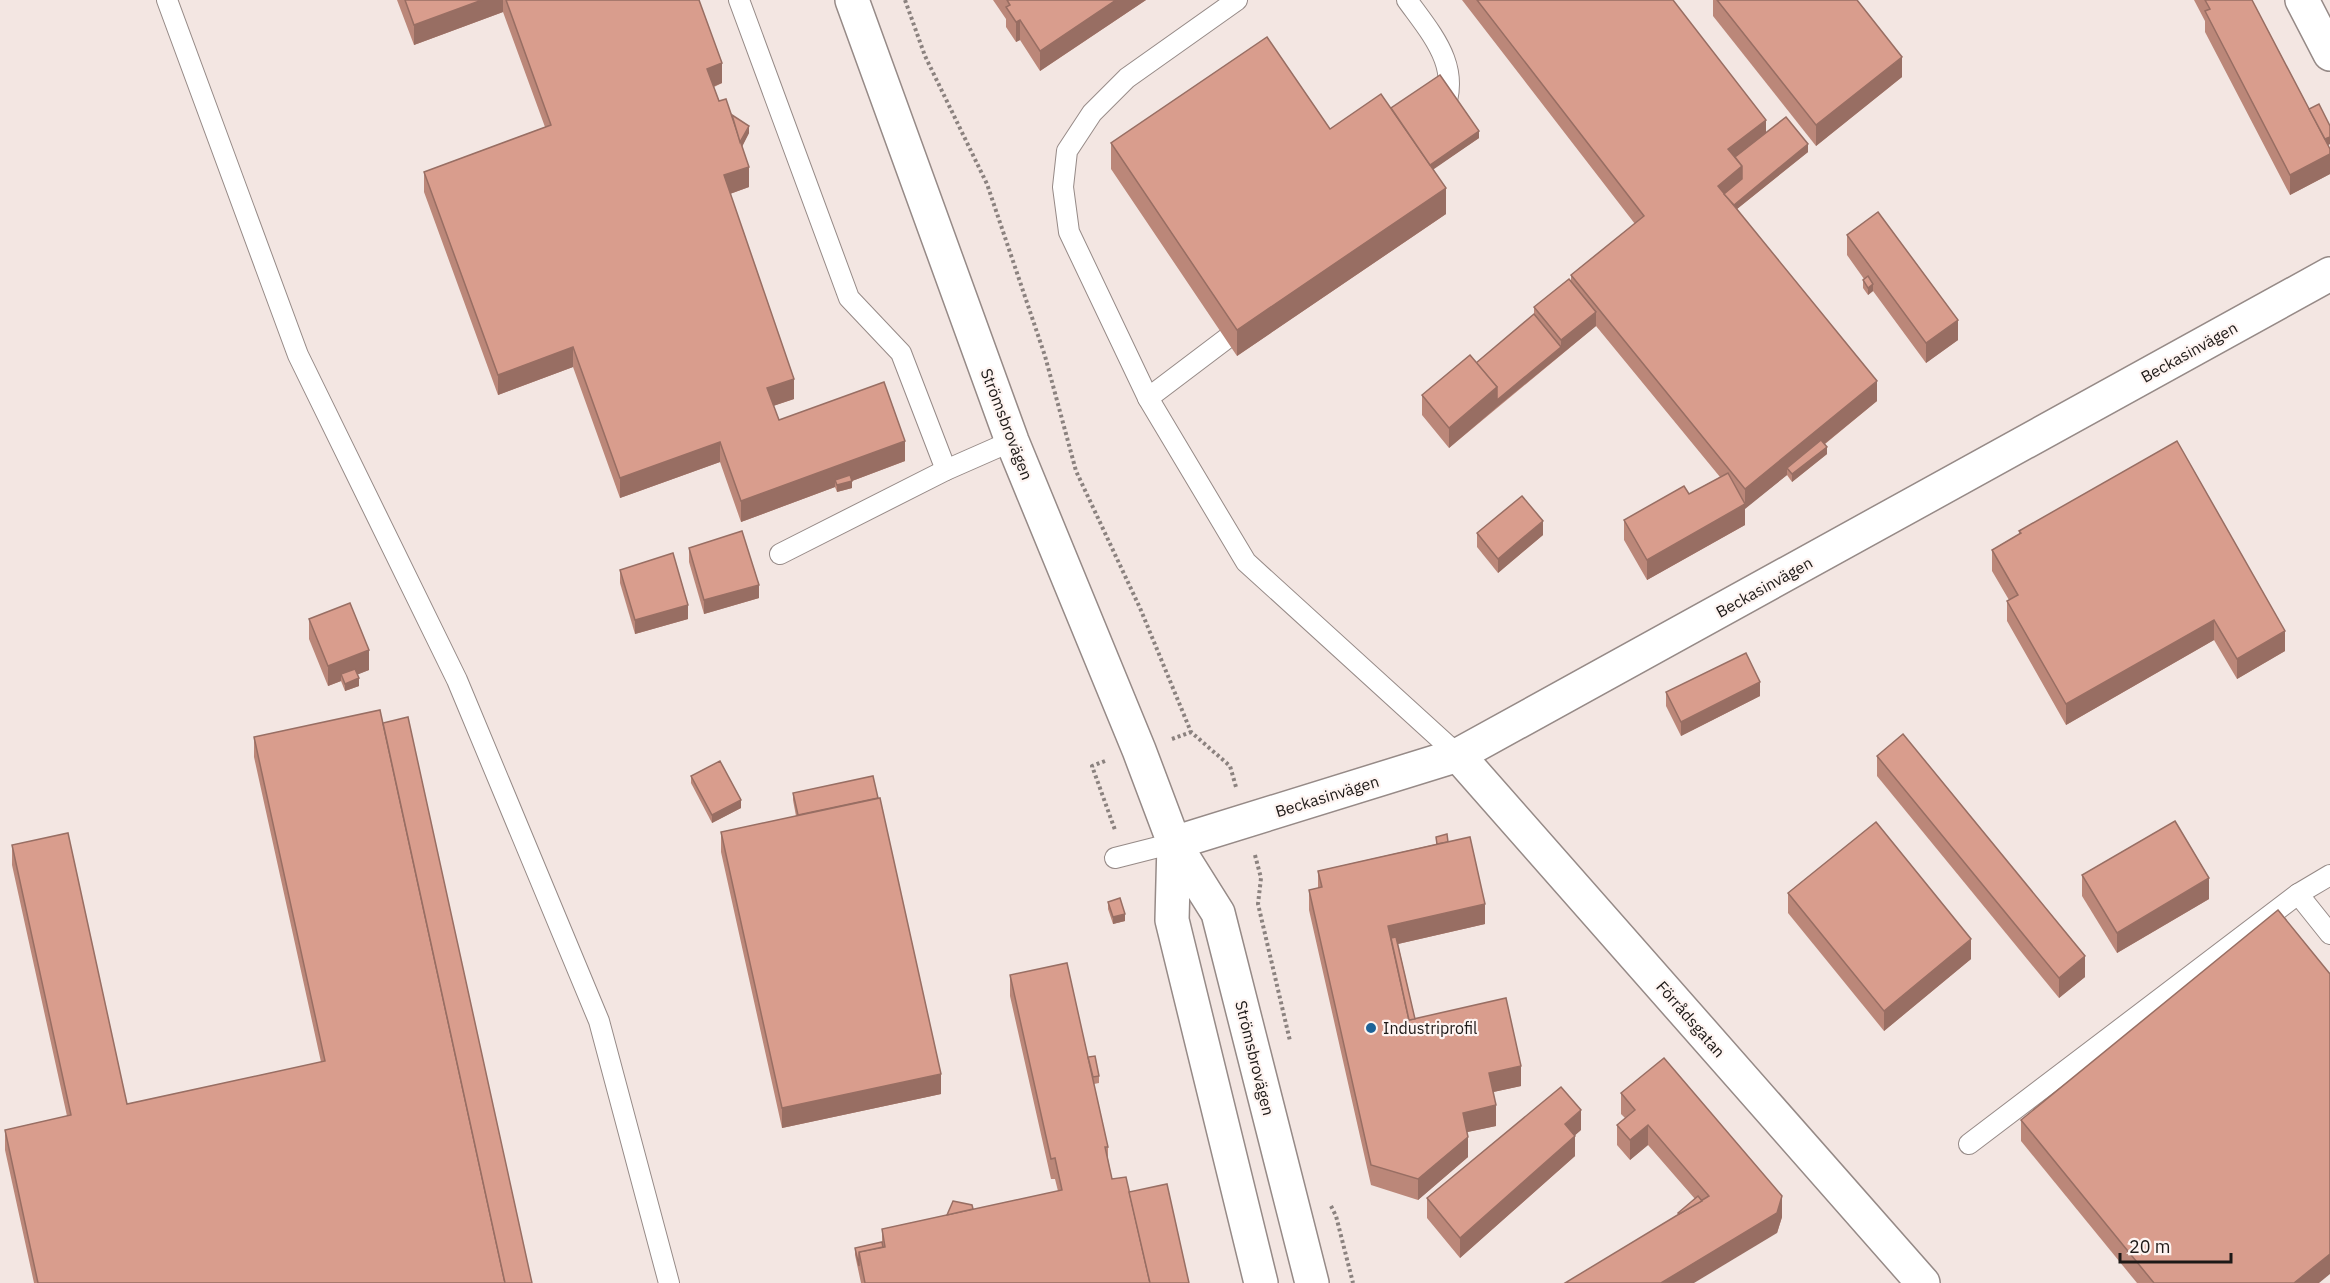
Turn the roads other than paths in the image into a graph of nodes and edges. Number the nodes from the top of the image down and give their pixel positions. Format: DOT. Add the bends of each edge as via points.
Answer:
graph roads {
  1 [pos="167,0"];
  2 [pos="739,0"];
  3 [pos="852,0"];
  4 [pos="1238,0"];
  5 [pos="1407,0"];
  6 [pos="2302,0"];
  7 [pos="2330,54"];
  8 [pos="1430,129"];
  9 [pos="2330,274"];
  10 [pos="1226,339"];
  11 [pos="1148,398"];
  12 [pos="1012,441"];
  13 [pos="946,470"];
  14 [pos="780,554"];
  15 [pos="1458,755"];
  16 [pos="1174,843"];
  17 [pos="1115,858"];
  18 [pos="2330,875"];
  19 [pos="2298,894"];
  20 [pos="2330,934"];
  21 [pos="1969,1144"];
  22 [pos="669,1283"];
  23 [pos="1261,1283"];
  24 [pos="1312,1283"];
  25 [pos="1923,1283"];
  1 -- 22 [label="lane" via="298,355 457,680 599,1021"];
  2 -- 13 [label="lane" via="849,298 901,353"];
  3 -- 12 [label="street, Strömsbrovägen"];
  4 -- 11 [label="lane" via="1127,78 1092,113 1067,151 1063,187 1069,232"];
  5 -- 8 [label="lane" via="1441,48 1448,68 1447,105"];
  6 -- 7 [label="street"];
  9 -- 15 [label="street, Beckasinvägen"];
  10 -- 11 [label="lane"];
  11 -- 15 [label="lane" via="1246,562"];
  12 -- 13 [label="lane"];
  12 -- 16 [label="street, Strömsbrovägen"];
  13 -- 14 [label="lane"];
  15 -- 16 [label="street, Beckasinvägen"];
  15 -- 25 [label="street, Förrådsgatan"];
  16 -- 17 [label="lane"];
  16 -- 23 [label="street, Strömsbrovägen" via="1172,920"];
  16 -- 24 [label="street, Strömsbrovägen" via="1218,913"];
  18 -- 19 [label="lane"];
  19 -- 20 [label="lane"];
  19 -- 21 [label="lane"];
}
